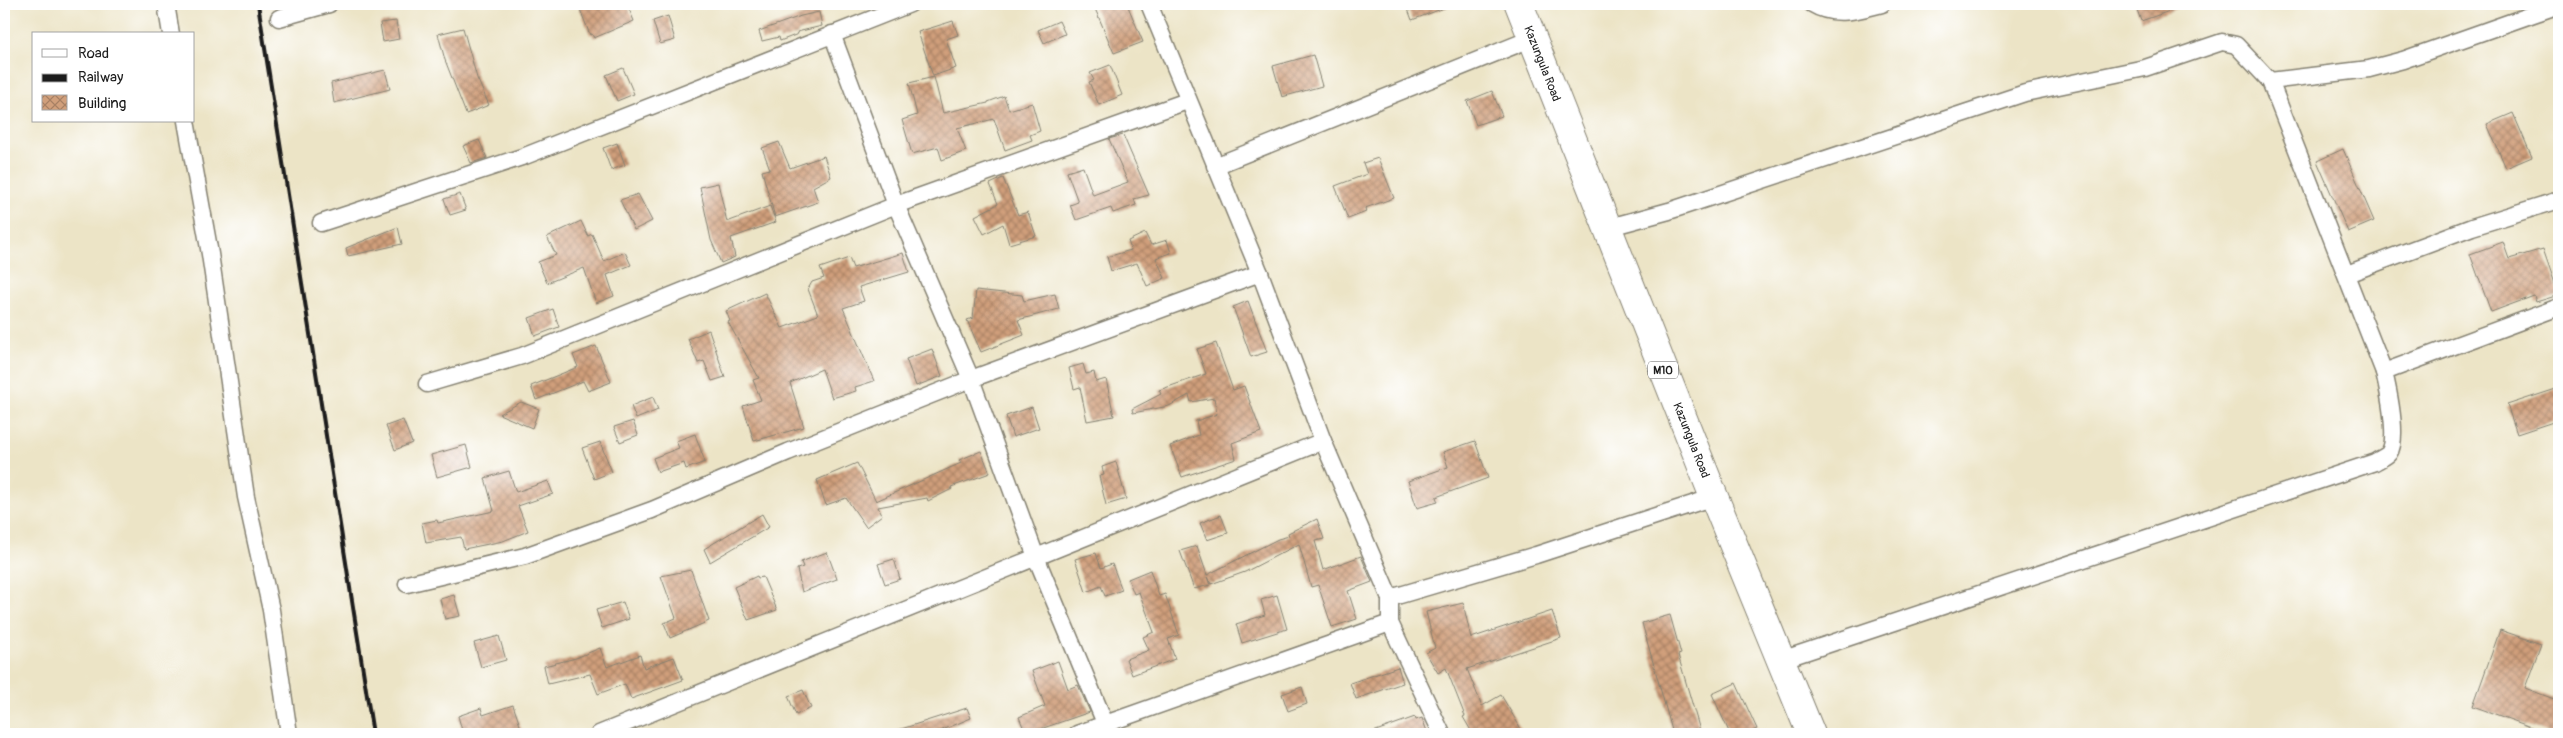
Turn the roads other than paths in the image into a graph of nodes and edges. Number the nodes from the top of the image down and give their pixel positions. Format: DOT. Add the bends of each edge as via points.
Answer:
graph roads {
  1 [pos="166,4"];
  2 [pos="329,4"];
  3 [pos="910,4"];
  4 [pos="1149,4"];
  5 [pos="1519,4"];
  6 [pos="1812,4"];
  7 [pos="1882,4"];
  8 [pos="2559,5"];
  9 [pos="279,18"];
  10 [pos="171,32"];
  11 [pos="832,34"];
  12 [pos="1532,38"];
  13 [pos="2270,81"];
  14 [pos="1187,101"];
  15 [pos="186,122"];
  16 [pos="1215,166"];
  17 [pos="2559,200"];
  18 [pos="896,206"];
  19 [pos="321,223"];
  20 [pos="1606,228"];
  21 [pos="1260,273"];
  22 [pos="2347,274"];
  23 [pos="2559,307"];
  24 [pos="2384,372"];
  25 [pos="971,379"];
  26 [pos="427,384"];
  27 [pos="1323,441"];
  28 [pos="1714,497"];
  29 [pos="1036,557"];
  30 [pos="407,584"];
  31 [pos="1390,598"];
  32 [pos="1390,623"];
  33 [pos="1781,660"];
  34 [pos="1105,723"];
  35 [pos="289,734"];
  36 [pos="599,734"];
  37 [pos="1077,734"];
  38 [pos="1442,734"];
  39 [pos="1811,734"];
  1 -- 10 [label="street"];
  2 -- 9 [label="street"];
  3 -- 11 [label="street"];
  4 -- 14 [label="street"];
  5 -- 12 [label="highway, Kazungula Road / M10"];
  6 -- 7 [label="street" via="1822,10 1843,13"];
  8 -- 13 [label="street" via="2369,69"];
  11 -- 18 [label="street"];
  11 -- 19 [label="street" via="525,156"];
  12 -- 16 [label="street"];
  12 -- 20 [label="highway, Kazungula Road / M10"];
  13 -- 20 [label="street" via="2236,45 2222,42 2145,68 2025,93 1668,211"];
  13 -- 22 [label="street"];
  14 -- 16 [label="street"];
  14 -- 18 [label="street"];
  15 -- 35 [label="street" via="210,254 246,498 271,610"];
  16 -- 21 [label="street"];
  17 -- 22 [label="street" via="2472,227"];
  18 -- 25 [label="street"];
  18 -- 26 [label="street" via="522,356"];
  20 -- 28 [label="highway, Kazungula Road / M10"];
  21 -- 25 [label="street"];
  21 -- 27 [label="street"];
  22 -- 24 [label="street"];
  23 -- 24 [label="street"];
  24 -- 33 [label="street" via="2393,441 2388,454 2375,462"];
  25 -- 29 [label="street"];
  25 -- 30 [label="street" via="634,517 525,556"];
  27 -- 29 [label="street"];
  27 -- 31 [label="street"];
  28 -- 31 [label="street"];
  28 -- 33 [label="highway, Kazungula Road / M10"];
  29 -- 34 [label="street"];
  29 -- 36 [label="street"];
  31 -- 32 [label="street"];
  32 -- 34 [label="street"];
  32 -- 38 [label="street"];
  33 -- 39 [label="highway, Kazungula Road / M10"];
  34 -- 37 [label="street"];
}
